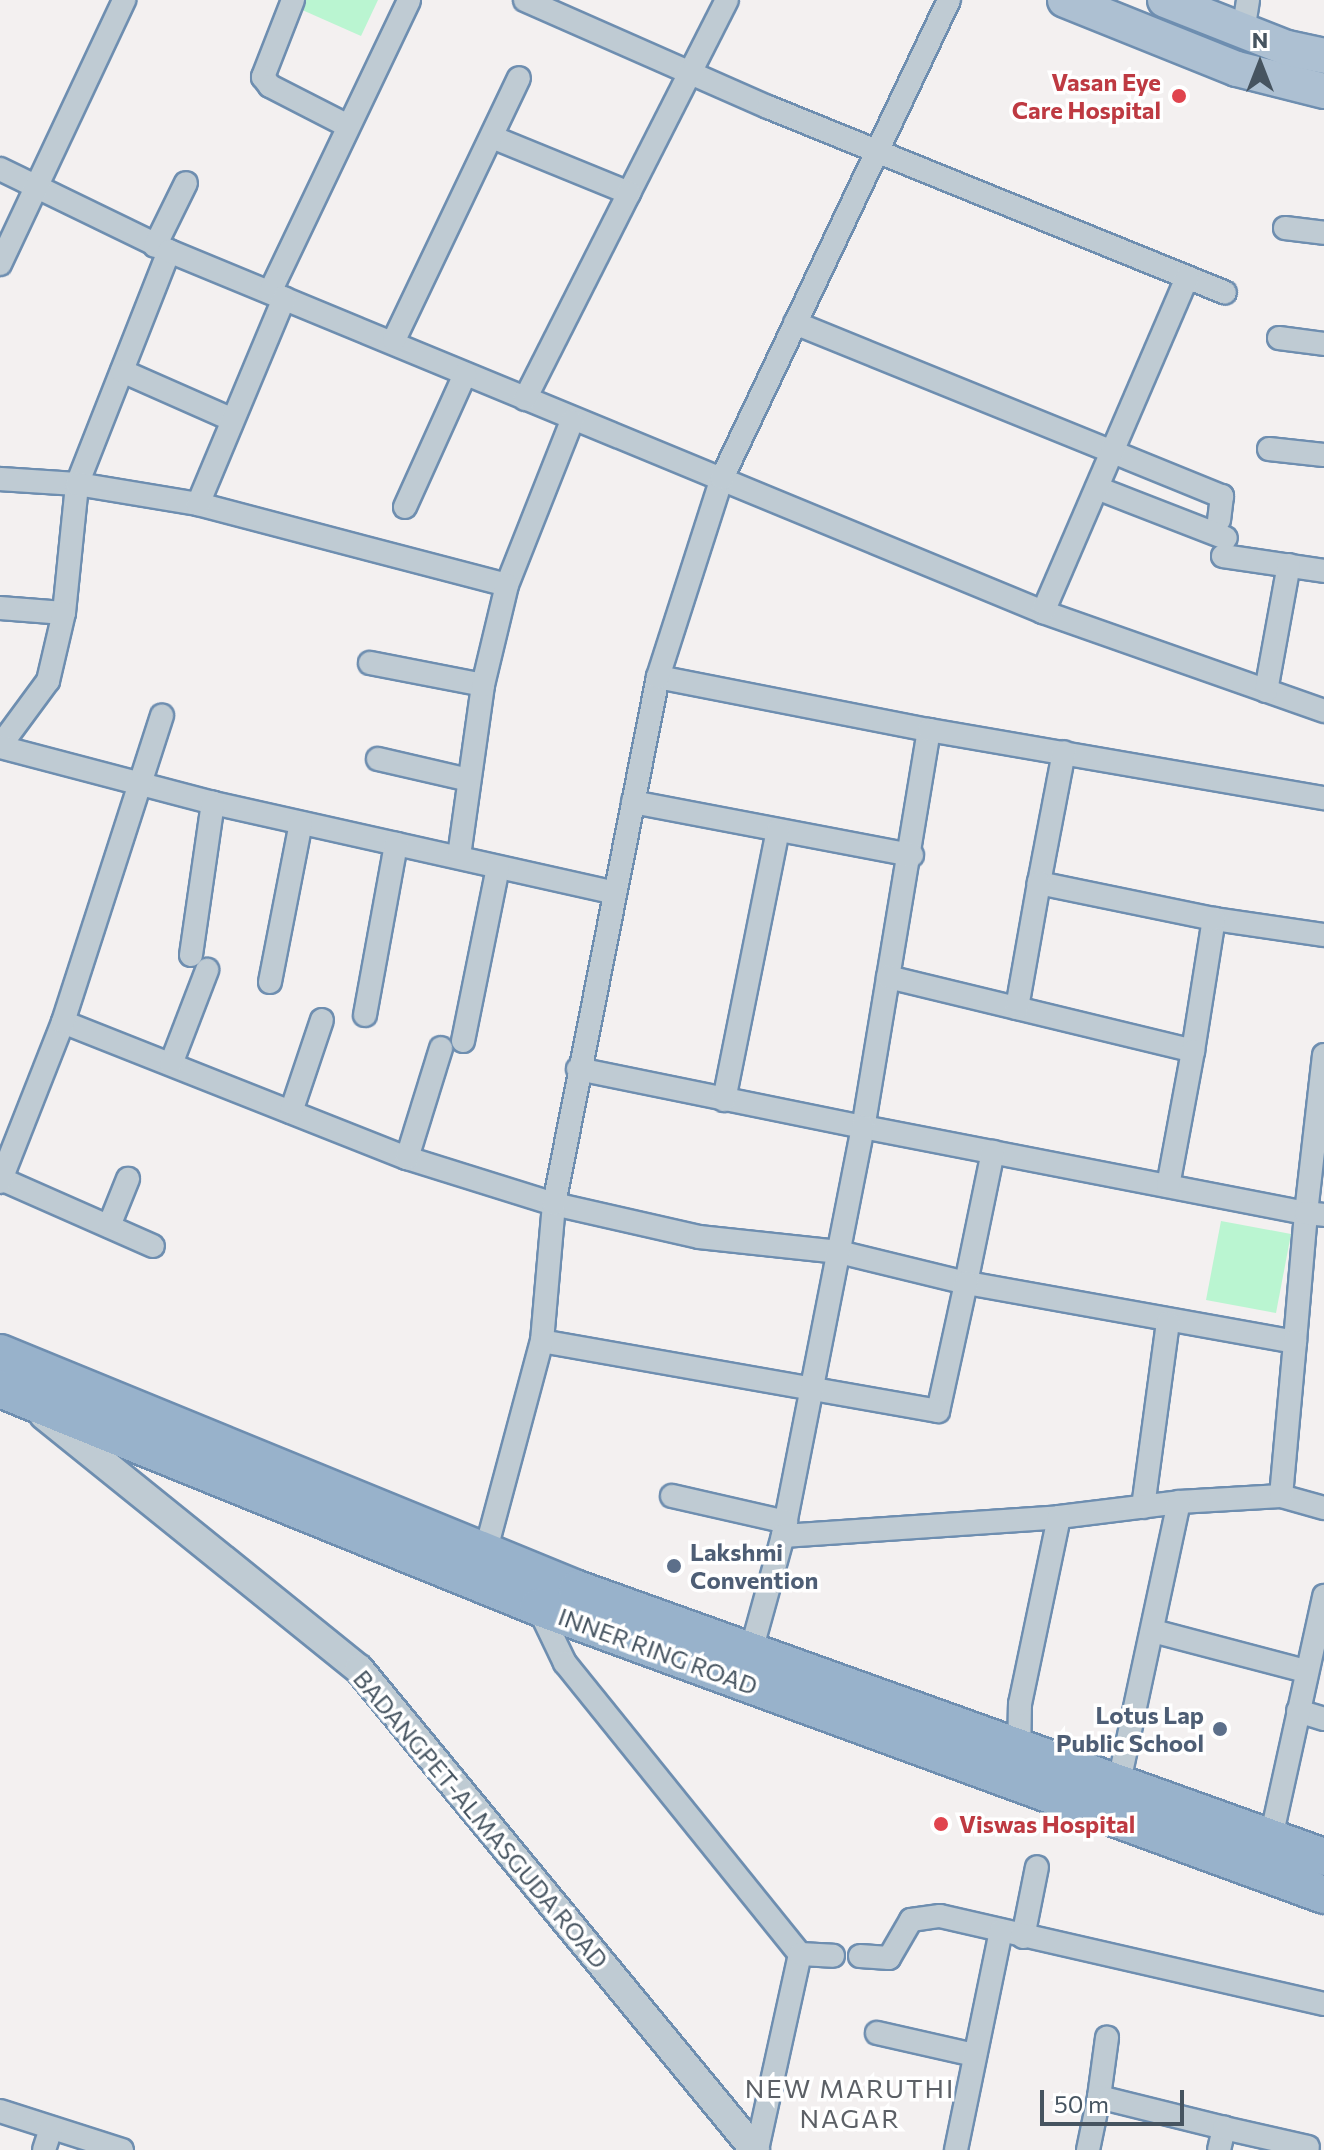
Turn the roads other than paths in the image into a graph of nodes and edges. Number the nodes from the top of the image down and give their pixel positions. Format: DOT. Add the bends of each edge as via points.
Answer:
graph roads {
  1 [pos="124,0"];
  2 [pos="293,0"];
  3 [pos="409,0"];
  4 [pos="525,0"];
  5 [pos="727,0"];
  6 [pos="949,0"];
  7 [pos="1065,0"];
  8 [pos="1165,0"];
  9 [pos="556,6"];
  10 [pos="1245,16"];
  11 [pos="1287,48"];
  12 [pos="1324,56"];
  13 [pos="692,76"];
  14 [pos="519,78"];
  15 [pos="1278,80"];
  16 [pos="1324,91"];
  17 [pos="348,126"];
  18 [pos="492,137"];
  19 [pos="879,150"];
  20 [pos="0,169"];
  21 [pos="186,183"];
  22 [pos="33,185"];
  23 [pos="629,193"];
  24 [pos="1285,228"];
  25 [pos="1324,233"];
  26 [pos="162,248"];
  27 [pos="0,264"];
  28 [pos="1187,278"];
  29 [pos="1225,293"];
  30 [pos="277,295"];
  31 [pos="795,323"];
  32 [pos="1279,338"];
  33 [pos="394,340"];
  34 [pos="1324,344"];
  35 [pos="122,371"];
  36 [pos="465,374"];
  37 [pos="525,399"];
  38 [pos="233,420"];
  39 [pos="572,421"];
  40 [pos="1269,449"];
  41 [pos="1112,452"];
  42 [pos="1324,455"];
  43 [pos="722,478"];
  44 [pos="0,479"];
  45 [pos="77,484"];
  46 [pos="1097,488"];
  47 [pos="198,504"];
  48 [pos="405,507"];
  49 [pos="1223,538"];
  50 [pos="1289,565"];
  51 [pos="1324,571"];
  52 [pos="507,585"];
  53 [pos="0,608"];
  54 [pos="1043,612"];
  55 [pos="64,613"];
  56 [pos="370,663"];
  57 [pos="658,677"];
  58 [pos="483,685"];
  59 [pos="1266,691"];
  60 [pos="1324,711"];
  61 [pos="162,716"];
  62 [pos="929,730"];
  63 [pos="0,747"];
  64 [pos="1064,752"];
  65 [pos="378,759"];
  66 [pos="469,780"];
  67 [pos="141,781"];
  68 [pos="1324,798"];
  69 [pos="633,802"];
  70 [pos="213,803"];
  71 [pos="301,823"];
  72 [pos="778,830"];
  73 [pos="396,844"];
  74 [pos="912,855"];
  75 [pos="459,856"];
  76 [pos="498,868"];
  77 [pos="1039,883"];
  78 [pos="615,893"];
  79 [pos="1214,919"];
  80 [pos="1324,935"];
  81 [pos="888,977"];
  82 [pos="270,982"];
  83 [pos="1017,1008"];
  84 [pos="365,1015"];
  85 [pos="322,1020"];
  86 [pos="63,1022"];
  87 [pos="463,1041"];
  88 [pos="441,1048"];
  89 [pos="1193,1051"];
  90 [pos="1324,1055"];
  91 [pos="171,1064"];
  92 [pos="578,1069"];
  93 [pos="724,1100"];
  94 [pos="291,1112"];
  95 [pos="863,1127"];
  96 [pos="993,1152"];
  97 [pos="407,1158"];
  98 [pos="128,1179"];
  99 [pos="0,1181"];
  100 [pos="1168,1186"];
  101 [pos="554,1204"];
  102 [pos="1315,1214"];
  103 [pos="109,1226"];
  104 [pos="153,1246"];
  105 [pos="839,1252"];
  106 [pos="966,1283"];
  107 [pos="1168,1323"];
  108 [pos="542,1341"];
  109 [pos="1295,1342"];
  110 [pos="0,1353"];
  111 [pos="812,1389"];
  112 [pos="13,1394"];
  113 [pos="672,1496"];
  114 [pos="1281,1496"];
  115 [pos="1179,1502"];
  116 [pos="1143,1507"];
  117 [pos="1324,1508"];
  118 [pos="1059,1517"];
  119 [pos="785,1529"];
  120 [pos="485,1553"];
  121 [pos="1324,1596"];
  122 [pos="538,1607"];
  123 [pos="1320,1628"];
  124 [pos="1153,1631"];
  125 [pos="751,1651"];
  126 [pos="1305,1671"];
  127 [pos="1298,1711"];
  128 [pos="1324,1719"];
  129 [pos="1021,1747"];
  130 [pos="1014,1783"];
  131 [pos="1119,1783"];
  132 [pos="1271,1838"];
  133 [pos="1324,1857"];
  134 [pos="1037,1867"];
  135 [pos="1324,1895"];
  136 [pos="1001,1931"];
  137 [pos="1023,1937"];
  138 [pos="800,1954"];
  139 [pos="833,1956"];
  140 [pos="860,1956"];
  141 [pos="1324,2004"];
  142 [pos="877,2033"];
  143 [pos="1107,2038"];
  144 [pos="975,2055"];
  145 [pos="1099,2097"];
  146 [pos="0,2111"];
  147 [pos="51,2128"];
  148 [pos="1222,2139"];
  149 [pos="1308,2147"];
  150 [pos="44,2150"];
  151 [pos="122,2150"];
  152 [pos="756,2150"];
  153 [pos="956,2150"];
  154 [pos="1088,2150"];
  1 -- 22 [label="street"];
  2 -- 17 [label="street" via="263,77 270,86"];
  3 -- 17 [label="street"];
  4 -- 9 [label="street"];
  5 -- 13 [label="street"];
  6 -- 19 [label="street"];
  7 -- 15 [label="main road" via="1161,41"];
  8 -- 10 [label="main road"];
  9 -- 13 [label="street"];
  10 -- 11 [label="main road"];
  11 -- 12 [label="main road"];
  11 -- 15 [label="main road"];
  13 -- 19 [label="street"];
  13 -- 23 [label="street"];
  14 -- 18 [label="street"];
  15 -- 16 [label="main road"];
  17 -- 30 [label="street"];
  18 -- 23 [label="street"];
  18 -- 33 [label="street"];
  19 -- 28 [label="street"];
  19 -- 31 [label="street"];
  20 -- 22 [label="street"];
  21 -- 26 [label="street"];
  22 -- 26 [label="street"];
  22 -- 27 [label="street"];
  23 -- 37 [label="street"];
  24 -- 25 [label="street"];
  26 -- 30 [label="street"];
  26 -- 35 [label="street"];
  28 -- 29 [label="street"];
  28 -- 41 [label="street"];
  30 -- 33 [label="street"];
  30 -- 38 [label="street"];
  31 -- 41 [label="street"];
  31 -- 43 [label="street"];
  32 -- 34 [label="street"];
  33 -- 36 [label="street"];
  35 -- 38 [label="street"];
  35 -- 45 [label="street"];
  36 -- 37 [label="street"];
  36 -- 48 [label="street"];
  37 -- 39 [label="street"];
  38 -- 47 [label="street"];
  39 -- 43 [label="street"];
  39 -- 52 [label="street"];
  40 -- 42 [label="street"];
  41 -- 46 [label="street"];
  41 -- 49 [label="street" via="1222,496"];
  43 -- 54 [label="street"];
  43 -- 57 [label="street"];
  44 -- 45 [label="street"];
  45 -- 47 [label="street"];
  45 -- 55 [label="street"];
  46 -- 49 [label="street"];
  46 -- 54 [label="street"];
  47 -- 52 [label="street"];
  49 -- 50 [label="street"];
  50 -- 51 [label="street"];
  50 -- 59 [label="street"];
  52 -- 58 [label="street"];
  53 -- 55 [label="street"];
  54 -- 59 [label="street"];
  55 -- 63 [label="street" via="48,681"];
  56 -- 58 [label="street"];
  57 -- 62 [label="street"];
  57 -- 69 [label="street"];
  58 -- 66 [label="street"];
  59 -- 60 [label="street"];
  61 -- 67 [label="street"];
  62 -- 64 [label="street"];
  62 -- 74 [label="street"];
  63 -- 67 [label="street"];
  64 -- 68 [label="street"];
  64 -- 77 [label="street"];
  65 -- 66 [label="street"];
  66 -- 75 [label="street"];
  67 -- 70 [label="street"];
  67 -- 86 [label="street"];
  69 -- 72 [label="street"];
  69 -- 78 [label="street"];
  70 -- 71 [label="street"];
  70 -- 91 [label="street" via="199,962"];
  71 -- 73 [label="street"];
  71 -- 82 [label="street"];
  72 -- 74 [label="street"];
  72 -- 93 [label="street"];
  73 -- 75 [label="street"];
  73 -- 84 [label="street"];
  74 -- 81 [label="street"];
  75 -- 76 [label="street"];
  76 -- 78 [label="street"];
  76 -- 87 [label="street"];
  77 -- 79 [label="street"];
  77 -- 83 [label="street"];
  78 -- 92 [label="street"];
  79 -- 80 [label="street"];
  79 -- 89 [label="street"];
  81 -- 83 [label="street"];
  81 -- 95 [label="street"];
  83 -- 89 [label="street"];
  85 -- 94 [label="street"];
  86 -- 91 [label="street"];
  86 -- 99 [label="street"];
  88 -- 97 [label="street"];
  89 -- 100 [label="street"];
  90 -- 102 [label="street"];
  91 -- 94 [label="street"];
  92 -- 93 [label="street"];
  92 -- 101 [label="street"];
  93 -- 95 [label="street"];
  94 -- 97 [label="street"];
  95 -- 96 [label="street"];
  95 -- 105 [label="street"];
  96 -- 100 [label="street"];
  96 -- 106 [label="street"];
  97 -- 101 [label="street"];
  98 -- 103 [label="street"];
  99 -- 103 [label="street"];
  100 -- 102 [label="street"];
  101 -- 105 [label="street" via="699,1237"];
  101 -- 108 [label="street"];
  102 -- 109 [label="street"];
  103 -- 104 [label="street"];
  105 -- 106 [label="street"];
  105 -- 111 [label="street"];
  106 -- 107 [label="street"];
  106 -- 111 [label="street" via="938,1411"];
  107 -- 109 [label="street"];
  107 -- 116 [label="street"];
  108 -- 111 [label="street"];
  108 -- 120 [label="street"];
  109 -- 114 [label="street"];
  110 -- 120 [label="highway, INNER RING ROAD"];
  111 -- 119 [label="street"];
  112 -- 122 [label="highway, INNER RING ROAD"];
  112 -- 152 [label="street, BADANGPET-ALMASGUDA ROAD" via="359,1669"];
  113 -- 119 [label="street"];
  114 -- 115 [label="street"];
  114 -- 117 [label="street"];
  115 -- 116 [label="street"];
  115 -- 124 [label="street"];
  116 -- 118 [label="street"];
  118 -- 119 [label="street"];
  118 -- 129 [label="street" via="1020,1704"];
  119 -- 125 [label="street"];
  120 -- 125 [label="highway, INNER RING ROAD"];
  121 -- 123 [label="street"];
  122 -- 130 [label="highway, INNER RING ROAD"];
  122 -- 138 [label="street" via="565,1663"];
  123 -- 126 [label="street"];
  124 -- 126 [label="street"];
  124 -- 131 [label="street"];
  125 -- 129 [label="highway, INNER RING ROAD"];
  126 -- 127 [label="street"];
  127 -- 128 [label="street"];
  127 -- 132 [label="street"];
  129 -- 130 [label="street"];
  129 -- 131 [label="highway, INNER RING ROAD"];
  130 -- 135 [label="highway, INNER RING ROAD"];
  131 -- 132 [label="highway, INNER RING ROAD"];
  132 -- 133 [label="highway, INNER RING ROAD"];
  134 -- 137 [label="street"];
  136 -- 137 [label="street"];
  136 -- 140 [label="street" via="926,1917 911,1920 889,1958"];
  136 -- 144 [label="street"];
  137 -- 141 [label="street"];
  138 -- 139 [label="street"];
  138 -- 152 [label="street"];
  142 -- 144 [label="street"];
  143 -- 145 [label="street"];
  144 -- 153 [label="street"];
  145 -- 148 [label="street"];
  145 -- 154 [label="street"];
  146 -- 147 [label="street"];
  147 -- 150 [label="street"];
  147 -- 151 [label="street"];
  148 -- 149 [label="street"];
}
